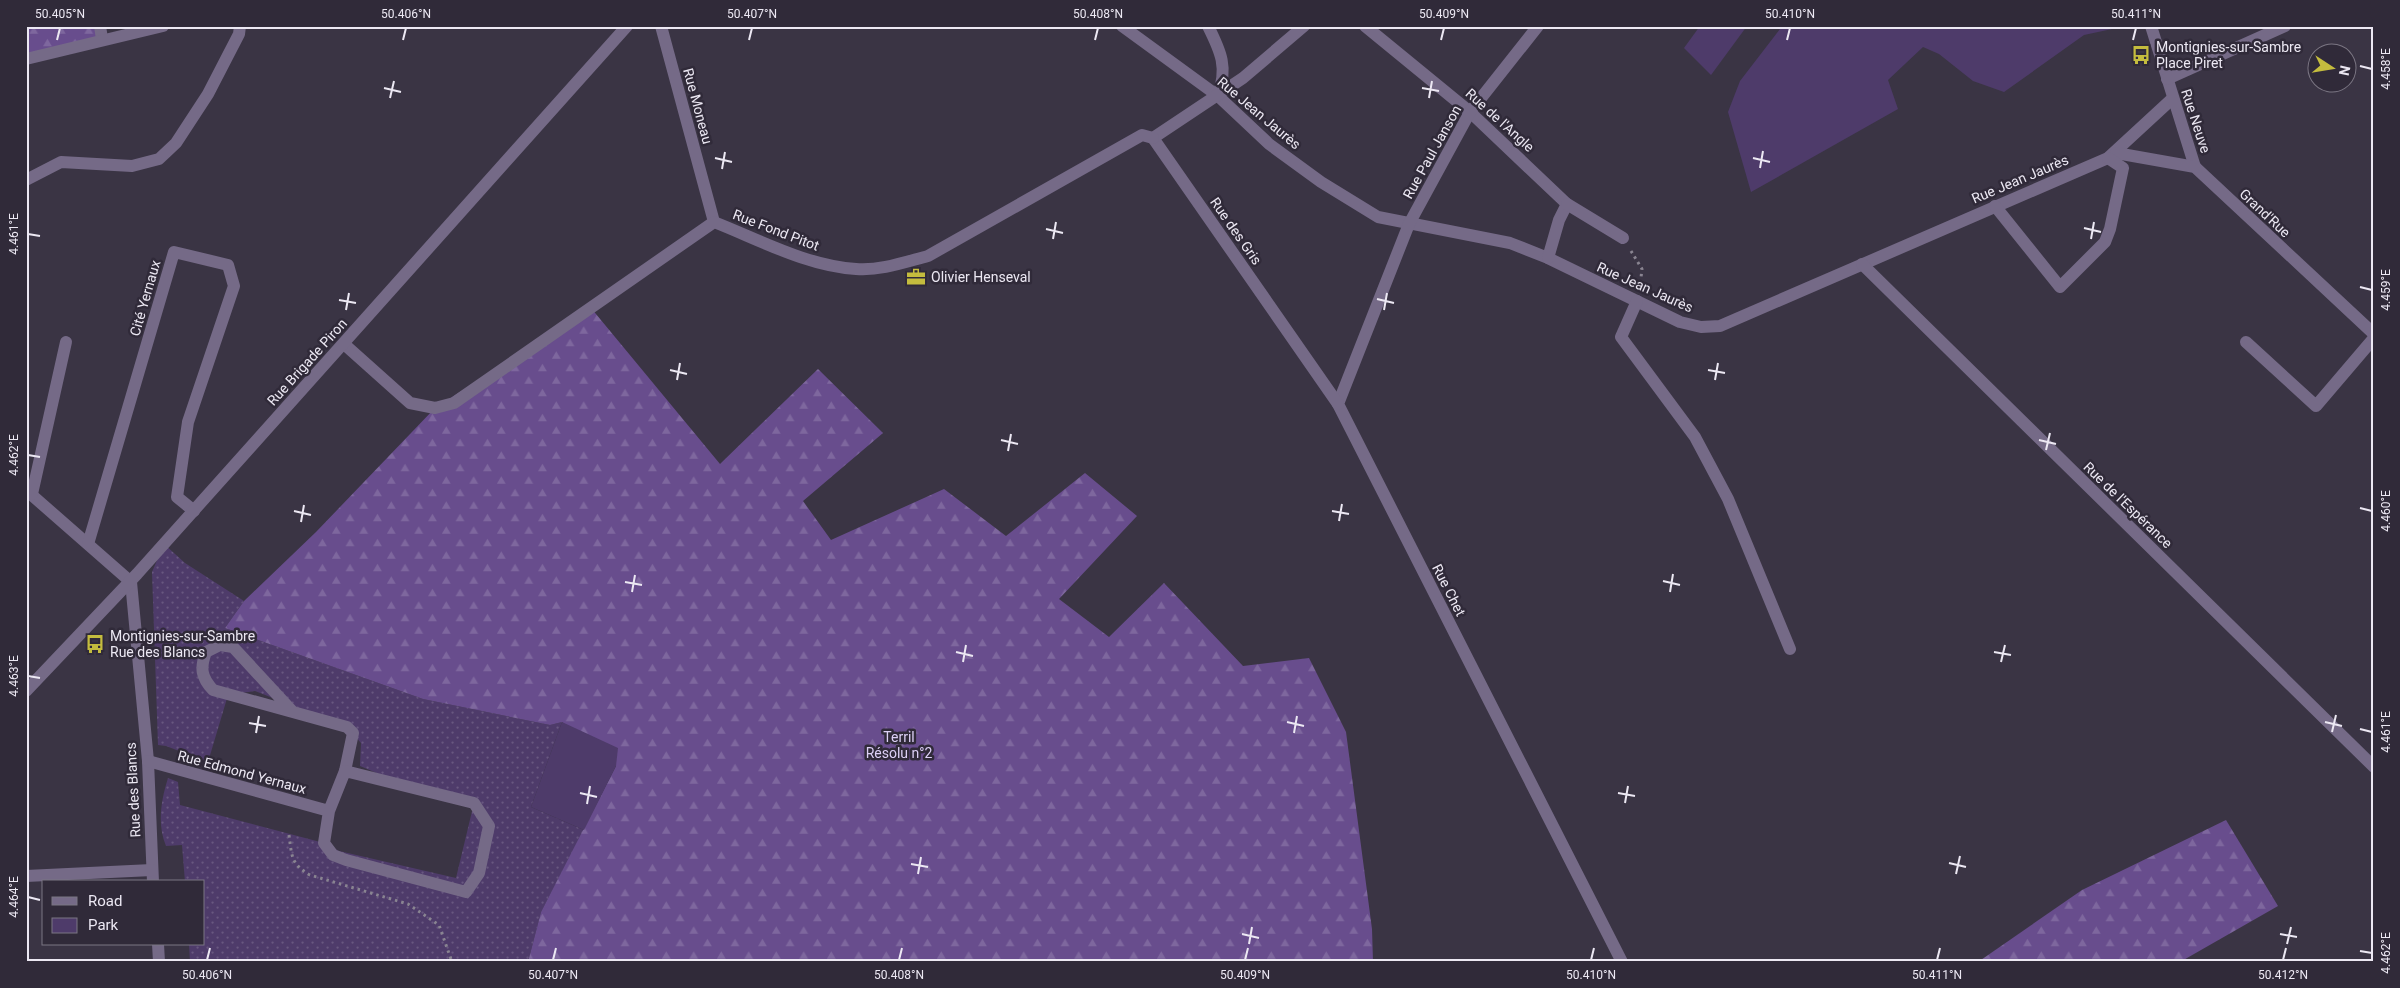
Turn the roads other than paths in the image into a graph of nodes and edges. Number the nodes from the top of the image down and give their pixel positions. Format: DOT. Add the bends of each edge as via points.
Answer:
graph roads {
  1 [pos="163,26"];
  2 [pos="240,26"];
  3 [pos="627,26"];
  4 [pos="661,26"];
  5 [pos="1122,26"];
  6 [pos="1208,26"];
  7 [pos="1304,26"];
  8 [pos="1365,26"];
  9 [pos="1538,26"];
  10 [pos="2151,26"];
  11 [pos="2285,26"];
  12 [pos="101,33"];
  13 [pos="26,59"];
  14 [pos="2167,79"];
  15 [pos="1218,96"];
  16 [pos="2172,99"];
  17 [pos="1470,112"];
  18 [pos="1153,138"];
  19 [pos="2112,155"];
  20 [pos="2195,167"];
  21 [pos="26,180"];
  22 [pos="1568,204"];
  23 [pos="1996,206"];
  24 [pos="714,222"];
  25 [pos="1409,224"];
  26 [pos="1622,238"];
  27 [pos="1548,258"];
  28 [pos="1862,264"];
  29 [pos="1637,301"];
  30 [pos="2374,334"];
  31 [pos="2374,338"];
  32 [pos="66,342"];
  33 [pos="2246,342"];
  34 [pos="344,344"];
  35 [pos="1338,404"];
  36 [pos="29,492"];
  37 [pos="194,512"];
  38 [pos="88,544"];
  39 [pos="131,582"];
  40 [pos="1790,649"];
  41 [pos="26,691"];
  42 [pos="293,712"];
  43 [pos="148,761"];
  44 [pos="2374,767"];
  45 [pos="345,771"];
  46 [pos="329,811"];
  47 [pos="26,876"];
  48 [pos="153,876"];
  49 [pos="158,946"];
  50 [pos="159,962"];
  51 [pos="1622,962"];
  1 -- 12 [label="street"];
  2 -- 21 [label="street" via="239,34 208,94 176,143 159,159 132,166 61,162"];
  3 -- 34 [label="street, Rue Brigade Piron"];
  4 -- 24 [label="street, Rue Moneau"];
  5 -- 15 [label="street, Rue Jean Jaurès"];
  6 -- 15 [label="street" via="1222,54 1223,81"];
  7 -- 15 [label="street"];
  8 -- 17 [label="street, Rue de l'Angle"];
  9 -- 17 [label="street, Rue Paul Janson"];
  10 -- 14 [label="street, Rue Neuve"];
  11 -- 14 [label="street"];
  12 -- 13 [label="street"];
  14 -- 16 [label="street, Rue Neuve"];
  15 -- 18 [label="street"];
  15 -- 25 [label="street, Rue Jean Jaurès" via="1269,144 1321,182 1378,217"];
  16 -- 19 [label="street, Rue Jean Jaurès"];
  16 -- 20 [label="street, Rue Neuve"];
  17 -- 22 [label="street, Rue de l'Angle"];
  17 -- 25 [label="street, Rue Paul Janson"];
  18 -- 24 [label="street, Rue Fond Pitot" via="1142,135 928,256 892,266 858,269 823,265"];
  18 -- 35 [label="street, Rue des Gris"];
  19 -- 20 [label="street"];
  19 -- 23 [label="street, Rue Jean Jaurès"];
  19 -- 23 [label="street" via="2123,168 2105,242 2060,287"];
  20 -- 30 [label="street, Grand'Rue"];
  22 -- 26 [label="street, Rue de l'Angle"];
  22 -- 27 [label="street" via="1559,220"];
  23 -- 28 [label="street, Rue Jean Jaurès"];
  24 -- 34 [label="street, Rue Fond Pitot" via="454,404 435,408 410,403"];
  25 -- 27 [label="street, Rue Jean Jaurès" via="1510,243"];
  25 -- 35 [label="street"];
  27 -- 29 [label="street, Rue Jean Jaurès"];
  28 -- 29 [label="street, Rue Jean Jaurès" via="1720,326 1701,327 1680,322"];
  28 -- 44 [label="street, Rue de l'Espérance"];
  29 -- 40 [label="street" via="1621,337 1695,437 1728,499"];
  31 -- 33 [label="street" via="2316,406"];
  32 -- 36 [label="street"];
  34 -- 37 [label="street, Rue Brigade Piron"];
  35 -- 51 [label="street, Rue Chet"];
  36 -- 38 [label="street"];
  37 -- 38 [label="street, Cité Yernaux" via="177,497 188,422 234,286 228,265 174,252"];
  37 -- 39 [label="street, Rue Brigade Piron"];
  38 -- 39 [label="street"];
  39 -- 41 [label="street, Rue Brigade Piron"];
  39 -- 43 [label="street, Rue des Blancs"];
  42 -- 42 [label="street" via="213,690 204,680 201,666 206,652 220,646 233,647"];
  42 -- 45 [label="street" via="347,727 353,732"];
  43 -- 46 [label="street, Rue Edmond Yernaux"];
  43 -- 48 [label="street, Rue des Blancs"];
  45 -- 46 [label="street"];
  45 -- 46 [label="street" via="474,803 489,826 479,873 466,892 332,854 324,843"];
  47 -- 48 [label="street, Rue des Blancs"];
  49 -- 50 [label="street"];
}
